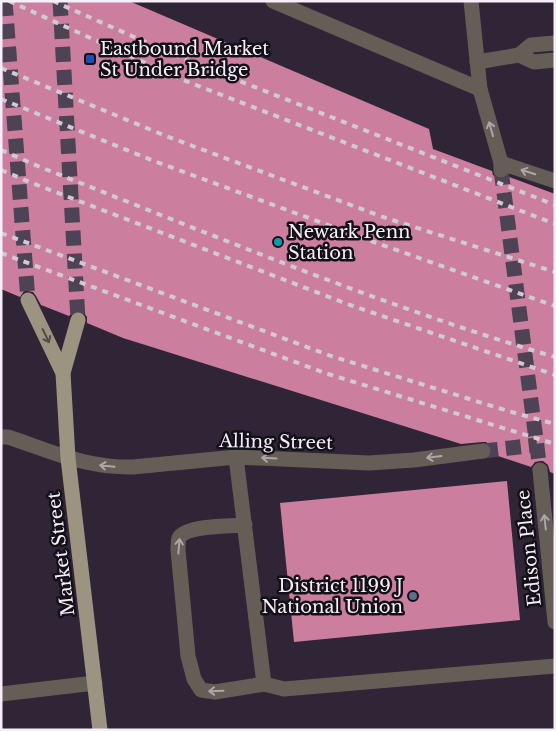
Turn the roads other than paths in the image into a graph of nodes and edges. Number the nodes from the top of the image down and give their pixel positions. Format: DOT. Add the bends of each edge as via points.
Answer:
graph roads {
  1 [pos="273,1"];
  2 [pos="471,1"];
  3 [pos="555,43"];
  4 [pos="519,55"];
  5 [pos="555,60"];
  6 [pos="477,62"];
  7 [pos="480,89"];
  8 [pos="555,181"];
  9 [pos="28,300"];
  10 [pos="78,320"];
  11 [pos="63,373"];
  12 [pos="1,437"];
  13 [pos="483,451"];
  14 [pos="236,457"];
  15 [pos="68,458"];
  16 [pos="540,470"];
  17 [pos="244,525"];
  18 [pos="555,622"];
  19 [pos="555,666"];
  20 [pos="95,683"];
  21 [pos="264,684"];
  22 [pos="1,694"];
  23 [pos="100,730"];
  1 -- 7 [label="street"];
  2 -- 6 [label="street"];
  3 -- 4 [label="street" via="531,44"];
  4 -- 5 [label="street" via="534,62"];
  4 -- 6 [label="street"];
  6 -- 7 [label="street"];
  8 -- 7 [label="street, one-way" via="501,166"];
  9 -- 11 [label="main road, Market Street, one-way"];
  10 -- 11 [label="main road, Market Street"];
  11 -- 15 [label="main road, Market Street"];
  12 -- 15 [label="street, Alling Street" via="8,436"];
  13 -- 14 [label="street, Alling Street, one-way" via="369,463"];
  14 -- 15 [label="street, Alling Street, one-way" via="133,467 100,465"];
  14 -- 17 [label="street"];
  15 -- 20 [label="main road, Market Street"];
  18 -- 16 [label="street, Edison Place, one-way"];
  17 -- 21 [label="street"];
  21 -- 17 [label="street, one-way" via="215,692 201,690 194,679 188,656 179,538 185,532 201,528"];
  19 -- 21 [label="street" via="284,689"];
  20 -- 22 [label="street"];
  20 -- 23 [label="main road, Market Street"];
}
